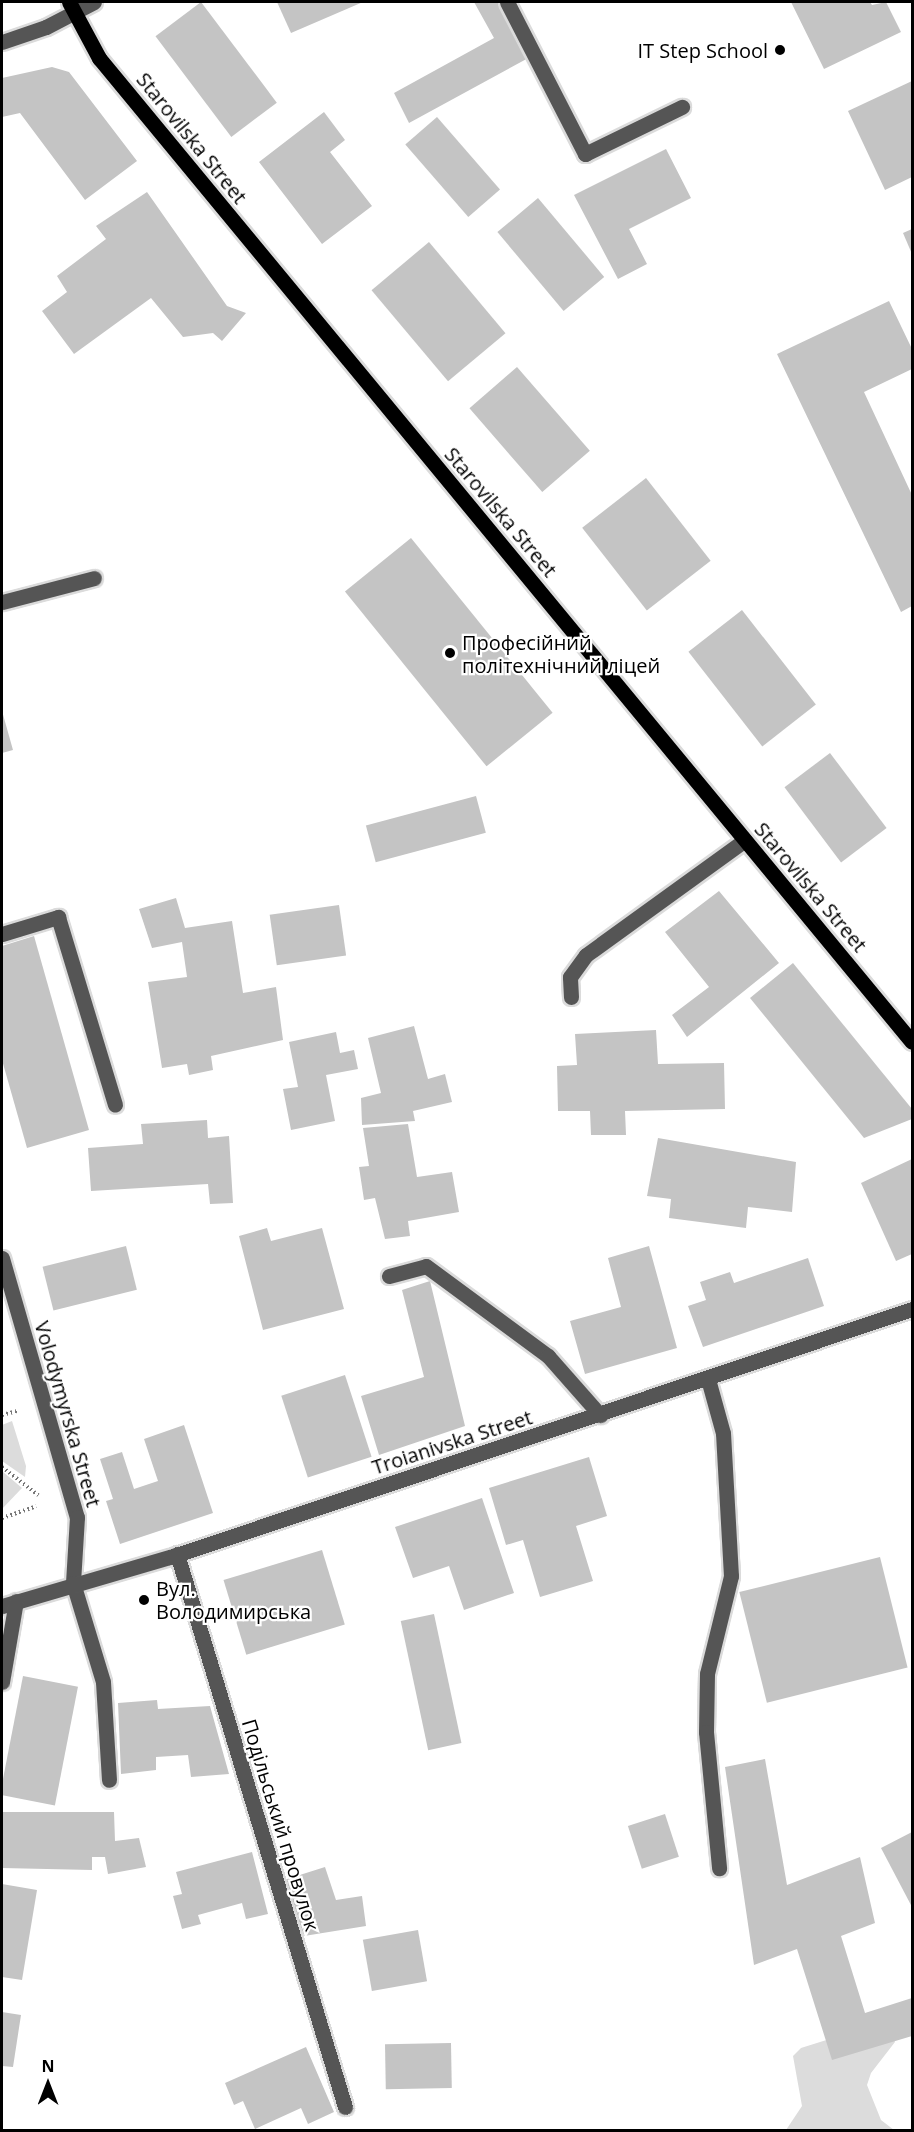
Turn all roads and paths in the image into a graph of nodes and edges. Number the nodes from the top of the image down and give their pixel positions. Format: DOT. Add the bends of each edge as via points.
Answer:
graph roads {
  1 [pos="94,2"];
  2 [pos="507,2"];
  3 [pos="72,7"];
  4 [pos="2,42"];
  5 [pos="682,107"];
  6 [pos="94,579"];
  7 [pos="2,602"];
  8 [pos="745,840"];
  9 [pos="2,934"];
  10 [pos="571,998"];
  11 [pos="912,1042"];
  12 [pos="115,1105"];
  13 [pos="2,1258"];
  14 [pos="389,1276"];
  15 [pos="912,1309"];
  16 [pos="708,1379"];
  17 [pos="17,1411"];
  18 [pos="2,1415"];
  19 [pos="600,1415"];
  20 [pos="2,1467"];
  21 [pos="38,1495"];
  22 [pos="36,1506"];
  23 [pos="2,1518"];
  24 [pos="177,1554"];
  25 [pos="73,1583"];
  26 [pos="9,1604"];
  27 [pos="2,1682"];
  28 [pos="109,1780"];
  29 [pos="719,1868"];
  30 [pos="345,2107"];
  1 -- 3 [label="street"];
  2 -- 5 [label="street" via="585,154"];
  3 -- 4 [label="street"];
  3 -- 8 [label="main road, Starovilska Street" via="99,58"];
  6 -- 7 [label="street"];
  8 -- 10 [label="street" via="586,955 570,977"];
  8 -- 11 [label="main road, Starovilska Street"];
  9 -- 12 [label="street" via="58,917"];
  13 -- 25 [label="street, Volodymyrska Street" via="77,1517"];
  14 -- 19 [label="street" via="426,1266 548,1356"];
  15 -- 16 [label="street, Troianivska Street"];
  16 -- 19 [label="street, Troianivska Street"];
  16 -- 29 [label="street" via="723,1433 731,1576 707,1674 706,1732"];
  17 -- 18 [label="path"];
  19 -- 24 [label="street, Troianivska Street"];
  20 -- 21 [label="path"];
  22 -- 23 [label="path"];
  24 -- 25 [label="street, Troianivska Street"];
  24 -- 30 [label="street, Подільський провулок"];
  25 -- 26 [label="street, Troianivska Street"];
  25 -- 28 [label="street" via="104,1682"];
  26 -- 27 [label="street"];
}
